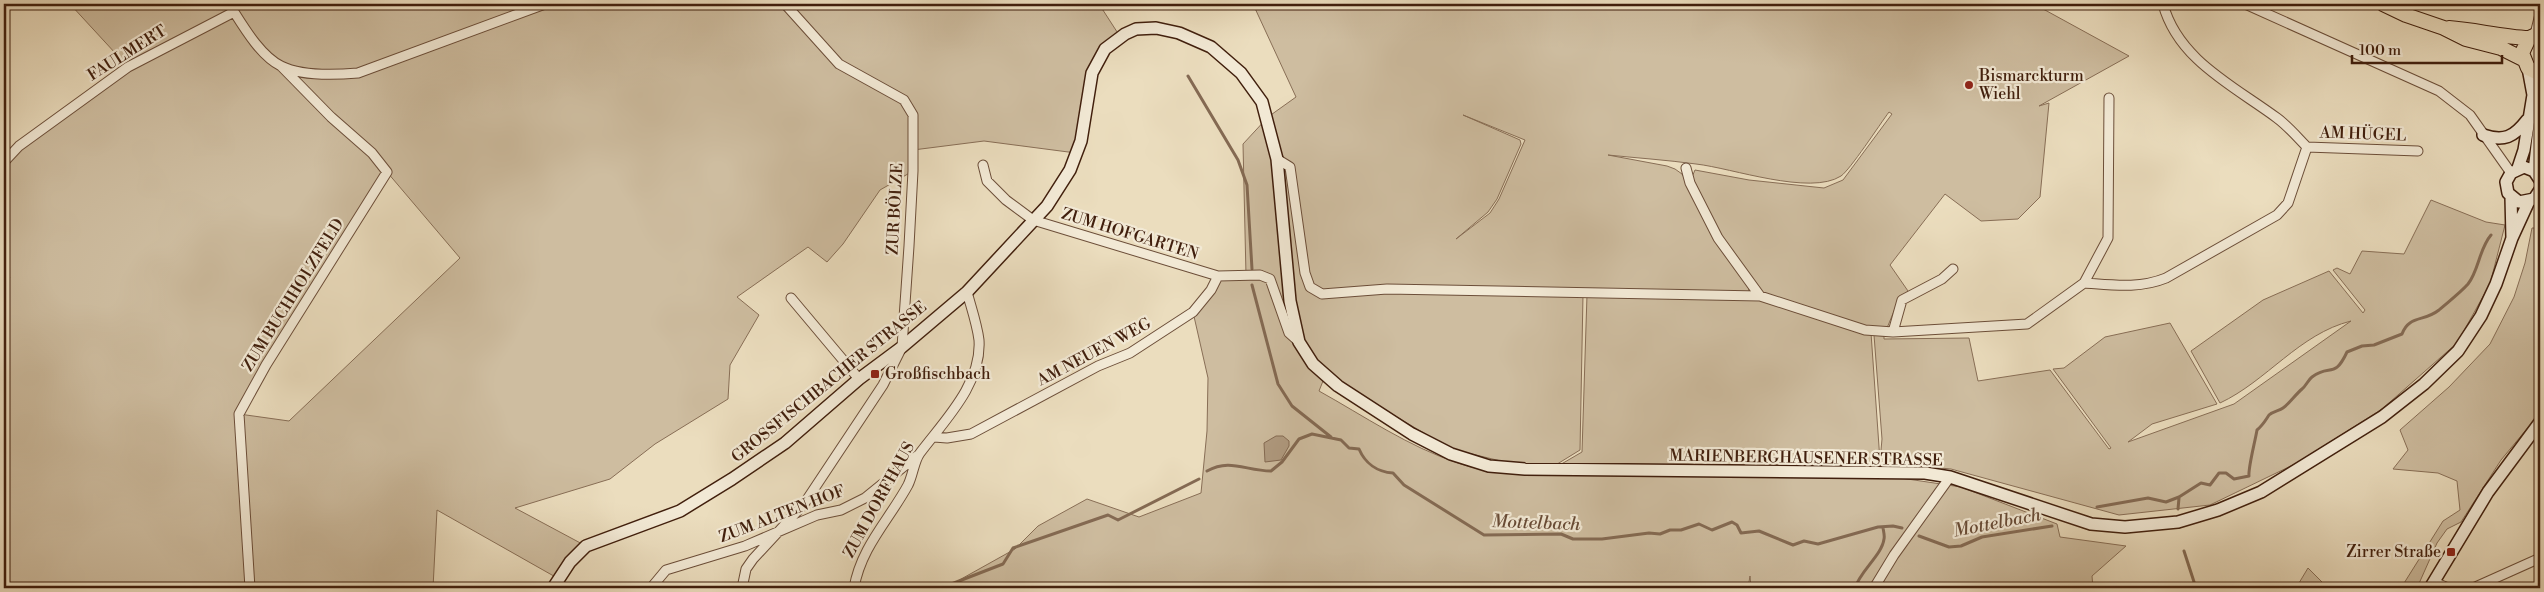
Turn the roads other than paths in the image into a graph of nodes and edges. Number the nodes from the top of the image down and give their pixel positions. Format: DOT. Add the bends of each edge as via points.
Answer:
graph roads {
  1 [pos="545,4"];
  2 [pos="785,4"];
  3 [pos="2163,4"];
  4 [pos="2245,4"];
  5 [pos="2383,4"];
  6 [pos="232,8"];
  7 [pos="2540,14"];
  8 [pos="2444,28"];
  9 [pos="2535,35"];
  10 [pos="281,66"];
  11 [pos="2530,67"];
  12 [pos="2109,98"];
  13 [pos="2535,118"];
  14 [pos="2483,135"];
  15 [pos="2307,147"];
  16 [pos="2418,151"];
  17 [pos="1276,158"];
  18 [pos="4,162"];
  19 [pos="983,165"];
  20 [pos="1686,168"];
  21 [pos="2514,170"];
  22 [pos="2539,178"];
  23 [pos="2537,196"];
  24 [pos="2511,197"];
  25 [pos="1033,220"];
  26 [pos="2512,238"];
  27 [pos="1953,269"];
  28 [pos="1218,276"];
  29 [pos="2084,283"];
  30 [pos="967,292"];
  31 [pos="1760,296"];
  32 [pos="791,298"];
  33 [pos="1893,332"];
  34 [pos="1299,342"];
  35 [pos="902,347"];
  36 [pos="859,379"];
  37 [pos="2540,422"];
  38 [pos="934,437"];
  39 [pos="919,454"];
  40 [pos="1950,477"];
  41 [pos="780,532"];
  42 [pos="2540,558"];
  43 [pos="2432,585"];
  44 [pos="250,588"];
  45 [pos="553,588"];
  46 [pos="650,588"];
  47 [pos="742,588"];
  48 [pos="854,588"];
  49 [pos="1874,588"];
  50 [pos="2448,588"];
  51 [pos="2473,588"];
  1 -- 10 [label="street, FAULMERT" via="358,73 326,76"];
  2 -- 35 [label="street, ZUR BÖLZE" via="838,64 904,100 913,115 913,171"];
  3 -- 15 [label="street" via="2167,18 2202,65 2279,118"];
  4 -- 14 [label="street" via="2439,91 2470,115"];
  5 -- 8 [label="main road"];
  6 -- 10 [label="street, FAULMERT" via="265,53"];
  6 -- 18 [label="street, FAULMERT" via="128,67 19,146"];
  7 -- 9 [label="street"];
  8 -- 9 [label="main road" via="2468,29 2505,38"];
  8 -- 11 [label="main road" via="2466,39 2502,48"];
  9 -- 11 [label="main road" via="2523,47"];
  10 -- 44 [label="street, ZUM BUCHHOLZFELD" via="387,172 266,365 239,414"];
  11 -- 13 [label="main road"];
  12 -- 29 [label="street" via="2108,238"];
  13 -- 14 [label="main road" via="2506,138"];
  13 -- 21 [label="main road, MARIENBERGHAUSENER STRASSE"];
  13 -- 22 [label="main road"];
  14 -- 21 [label="street"];
  15 -- 16 [label="street, AM HÜGEL"];
  15 -- 29 [label="street" via="2288,203 2277,215 2150,284"];
  17 -- 25 [label="main road, GROSSFISCHBACHER STRASSE" via="1262,102 1241,73 1211,47 1179,33 1156,28 1136,29 1105,50 1092,73 1081,141 1070,170 1047,206"];
  17 -- 31 [label="street" via="1290,167 1304,273 1310,287 1322,294 1387,289"];
  17 -- 34 [label="main road, GROSSFISCHBACHER STRASSE" via="1290,301"];
  19 -- 25 [label="street" via="987,181"];
  20 -- 31 [label="street" via="1690,183 1718,238"];
  21 -- 22 [label="main road" via="2529,168"];
  21 -- 24 [label="main road, MARIENBERGHAUSENER STRASSE" via="2506,182"];
  23 -- 24 [label="main road" via="2519,202"];
  23 -- 26 [label="main road"];
  24 -- 26 [label="main road, MARIENBERGHAUSENER STRASSE"];
  25 -- 28 [label="street, ZUM HOFGARTEN"];
  25 -- 30 [label="main road, GROSSFISCHBACHER STRASSE"];
  26 -- 40 [label="main road, MARIENBERGHAUSENER STRASSE" via="2496,284 2458,351 2424,384 2382,417 2248,498 2178,522 2125,527 2091,524"];
  27 -- 33 [label="street" via="1942,279 1902,300"];
  28 -- 34 [label="street" via="1260,275 1270,279 1289,333"];
  28 -- 38 [label="street, AM NEUEN WEG" via="1193,312 1130,353 1098,366 971,434"];
  29 -- 33 [label="street" via="2027,324"];
  30 -- 35 [label="main road, GROSSFISCHBACHER STRASSE"];
  30 -- 38 [label="street, ZUM DORFHAUS" via="979,341 974,369 966,391"];
  31 -- 33 [label="street" via="1865,330"];
  32 -- 36 [label="street"];
  34 -- 40 [label="main road, MARIENBERGHAUSENER STRASSE" via="1313,364 1365,404 1451,454 1489,466 1562,471 1925,474"];
  35 -- 36 [label="main road, GROSSFISCHBACHER STRASSE"];
  35 -- 41 [label="street" via="882,386 804,504"];
  36 -- 45 [label="main road, GROSSFISCHBACHER STRASSE" via="785,443 732,480 680,511 586,546 570,562"];
  37 -- 43 [label="main road" via="2488,492"];
  38 -- 39 [label="street, ZUM DORFHAUS"];
  39 -- 41 [label="street, ZUM ALTEN HOF" via="865,498"];
  39 -- 48 [label="street, ZUM DORFHAUS" via="908,484 883,521 857,571"];
  40 -- 49 [label="street"];
  41 -- 46 [label="street, ZUM ALTEN HOF" via="666,570"];
  41 -- 47 [label="street" via="746,569"];
  42 -- 51 [label="street"];
  43 -- 50 [label="street"];
}
